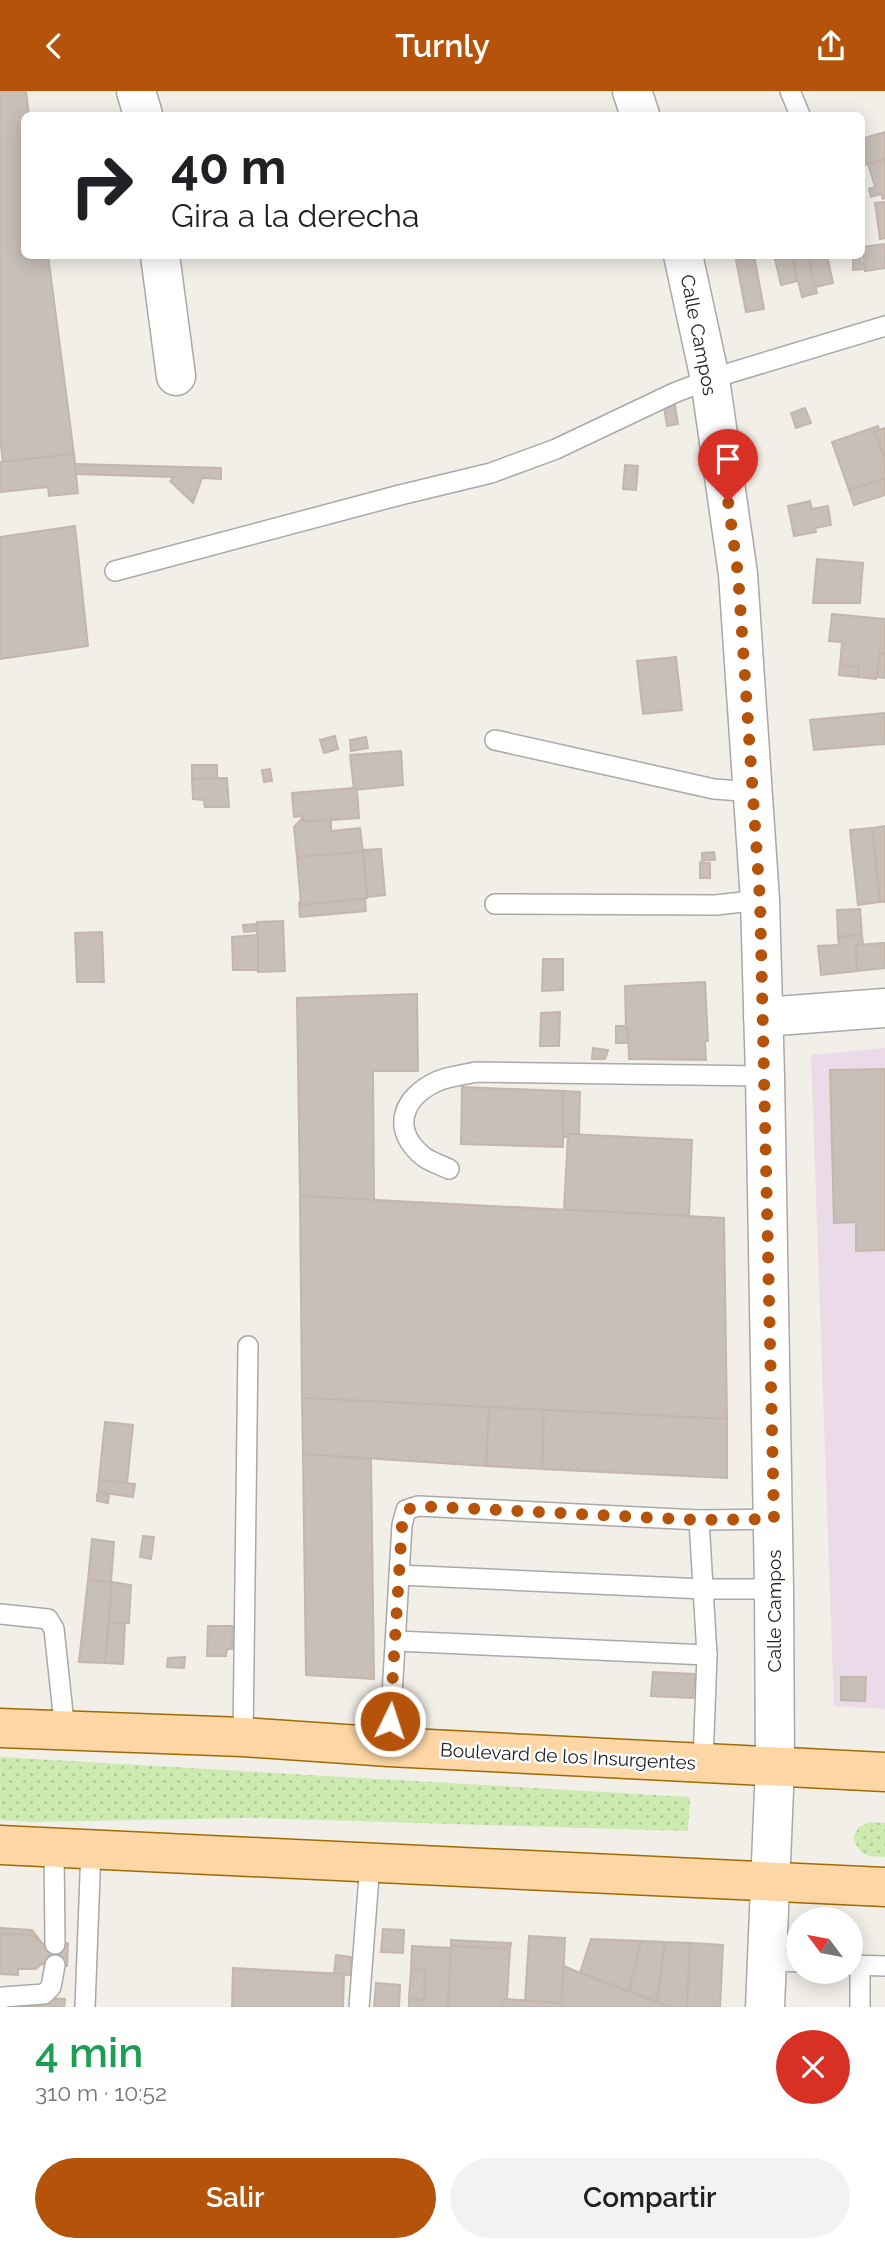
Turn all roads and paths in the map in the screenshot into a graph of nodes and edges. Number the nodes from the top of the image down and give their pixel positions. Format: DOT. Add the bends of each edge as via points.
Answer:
graph roads {
  1 [pos="136,91"];
  2 [pos="632,91"];
  3 [pos="790,91"];
  4 [pos="142,112"];
  5 [pos="639,112"];
  6 [pos="799,112"];
  7 [pos="161,259"];
  8 [pos="684,259"];
  9 [pos="885,326"];
  10 [pos="176,376"];
  11 [pos="710,379"];
  12 [pos="115,571"];
  13 [pos="495,740"];
  14 [pos="754,792"];
  15 [pos="760,900"];
  16 [pos="495,904"];
  17 [pos="885,1008"];
  18 [pos="763,1017"];
  19 [pos="765,1076"];
  20 [pos="449,1169"];
  21 [pos="248,1346"];
  22 [pos="774,1519"];
  23 [pos="699,1520"];
  24 [pos="399,1575"];
  25 [pos="704,1589"];
  26 [pos="774,1589"];
  27 [pos="0,1614"];
  28 [pos="396,1640"];
  29 [pos="707,1655"];
  30 [pos="0,1728"];
  31 [pos="65,1732"];
  32 [pos="243,1737"];
  33 [pos="389,1747"];
  34 [pos="703,1762"];
  35 [pos="775,1766"];
  36 [pos="885,1772"];
  37 [pos="0,1845"];
  38 [pos="72,1848"];
  39 [pos="370,1863"];
  40 [pos="771,1882"];
  41 [pos="885,1887"];
  42 [pos="55,1944"];
  43 [pos="783,1961"];
  44 [pos="55,1965"];
  45 [pos="863,1965"];
  46 [pos="885,1966"];
  47 [pos="857,1985"];
  48 [pos="0,2000"];
  49 [pos="85,2007"];
  50 [pos="359,2007"];
  51 [pos="765,2007"];
  52 [pos="860,2007"];
  1 -- 4 [label="street"];
  2 -- 5 [label="street"];
  3 -- 6 [label="lane"];
  7 -- 10 [label="street"];
  8 -- 11 [label="street, Calle Campos"];
  9 -- 11 [label="lane"];
  11 -- 12 [label="lane" via="556,449 491,473"];
  11 -- 14 [label="street, Calle Campos" via="738,574"];
  13 -- 14 [label="lane" via="714,789"];
  14 -- 15 [label="street, Calle Campos"];
  15 -- 16 [label="lane" via="716,905"];
  15 -- 18 [label="street, Calle Campos"];
  17 -- 18 [label="street"];
  18 -- 19 [label="street, Calle Campos"];
  19 -- 20 [label="lane" via="476,1072 439,1081 415,1096 403,1115 407,1139 425,1158"];
  19 -- 22 [label="street, Calle Campos"];
  21 -- 32 [label="lane"];
  22 -- 23 [label="lane"];
  22 -- 26 [label="street, Calle Campos"];
  23 -- 24 [label="lane" via="418,1506 406,1510"];
  23 -- 25 [label="lane"];
  24 -- 25 [label="lane"];
  24 -- 28 [label="lane"];
  25 -- 26 [label="lane"];
  25 -- 29 [label="lane"];
  26 -- 35 [label="street, Calle Campos"];
  27 -- 31 [label="lane" via="48,1619 54,1629"];
  28 -- 29 [label="lane"];
  28 -- 33 [label="lane"];
  29 -- 34 [label="lane"];
  30 -- 31 [label="main road, Boulevard de los Insurgentes"];
  31 -- 32 [label="main road, Boulevard de los Insurgentes"];
  32 -- 33 [label="main road, Boulevard de los Insurgentes"];
  33 -- 34 [label="main road, Boulevard de los Insurgentes"];
  34 -- 35 [label="main road, Boulevard de los Insurgentes"];
  35 -- 36 [label="main road, Boulevard de los Insurgentes"];
  35 -- 40 [label="street, Calle Campos"];
  37 -- 38 [label="main road"];
  38 -- 39 [label="main road"];
  38 -- 42 [label="lane"];
  38 -- 49 [label="lane"];
  39 -- 40 [label="main road"];
  39 -- 50 [label="lane"];
  40 -- 41 [label="main road"];
  40 -- 43 [label="street, Calle Campos"];
  43 -- 51 [label="street, Calle Campos"];
  44 -- 48 [label="lane" via="51,1987 44,1994"];
  45 -- 46 [label="lane"];
  47 -- 52 [label="lane"];
}
